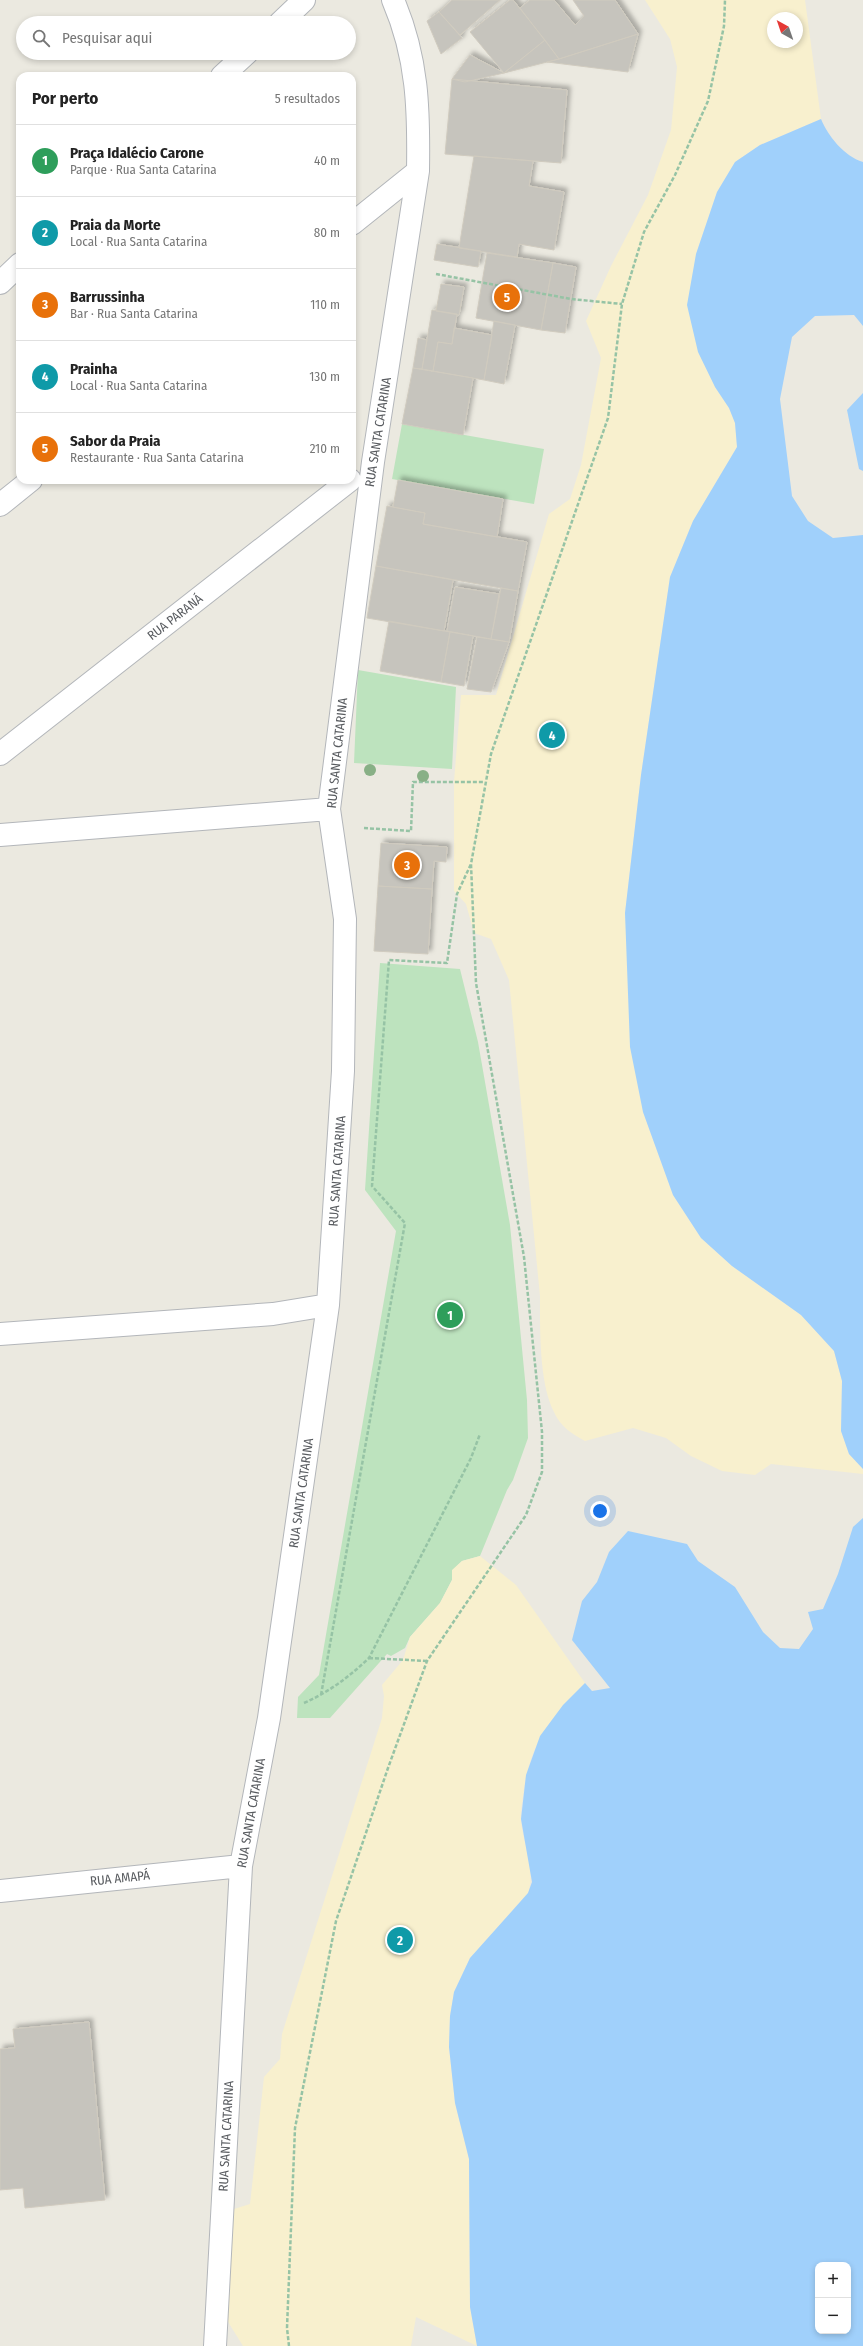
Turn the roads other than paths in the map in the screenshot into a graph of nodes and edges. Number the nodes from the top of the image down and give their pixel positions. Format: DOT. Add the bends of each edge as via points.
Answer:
graph roads {
  1 [pos="304,0"];
  2 [pos="393,0"];
  3 [pos="287,16"];
  4 [pos="239,60"];
  5 [pos="226,72"];
  6 [pos="418,171"];
  7 [pos="356,221"];
  8 [pos="16,268"];
  9 [pos="0,283"];
  10 [pos="373,462"];
  11 [pos="356,475"];
  12 [pos="26,484"];
  13 [pos="345,484"];
  14 [pos="0,505"];
  15 [pos="0,754"];
  16 [pos="331,818"];
  17 [pos="0,835"];
  18 [pos="328,1305"];
  19 [pos="0,1334"];
  20 [pos="241,1866"];
  21 [pos="0,1891"];
  22 [pos="215,2346"];
  1 -- 3 [label="street"];
  2 -- 6 [label="street, RUA SANTA CATARINA" via="412,57 419,129"];
  4 -- 5 [label="street"];
  6 -- 7 [label="street"];
  6 -- 10 [label="street, RUA SANTA CATARINA"];
  8 -- 9 [label="street"];
  10 -- 11 [label="street"];
  10 -- 16 [label="street, RUA SANTA CATARINA"];
  12 -- 14 [label="street"];
  13 -- 15 [label="street, RUA PARANÁ"];
  16 -- 17 [label="street"];
  16 -- 18 [label="street, RUA SANTA CATARINA" via="344,920 343,1071"];
  18 -- 19 [label="street" via="273,1314"];
  18 -- 20 [label="street, RUA SANTA CATARINA" via="268,1718"];
  20 -- 21 [label="street, RUA AMAPÁ"];
  20 -- 22 [label="street, RUA SANTA CATARINA"];
}
